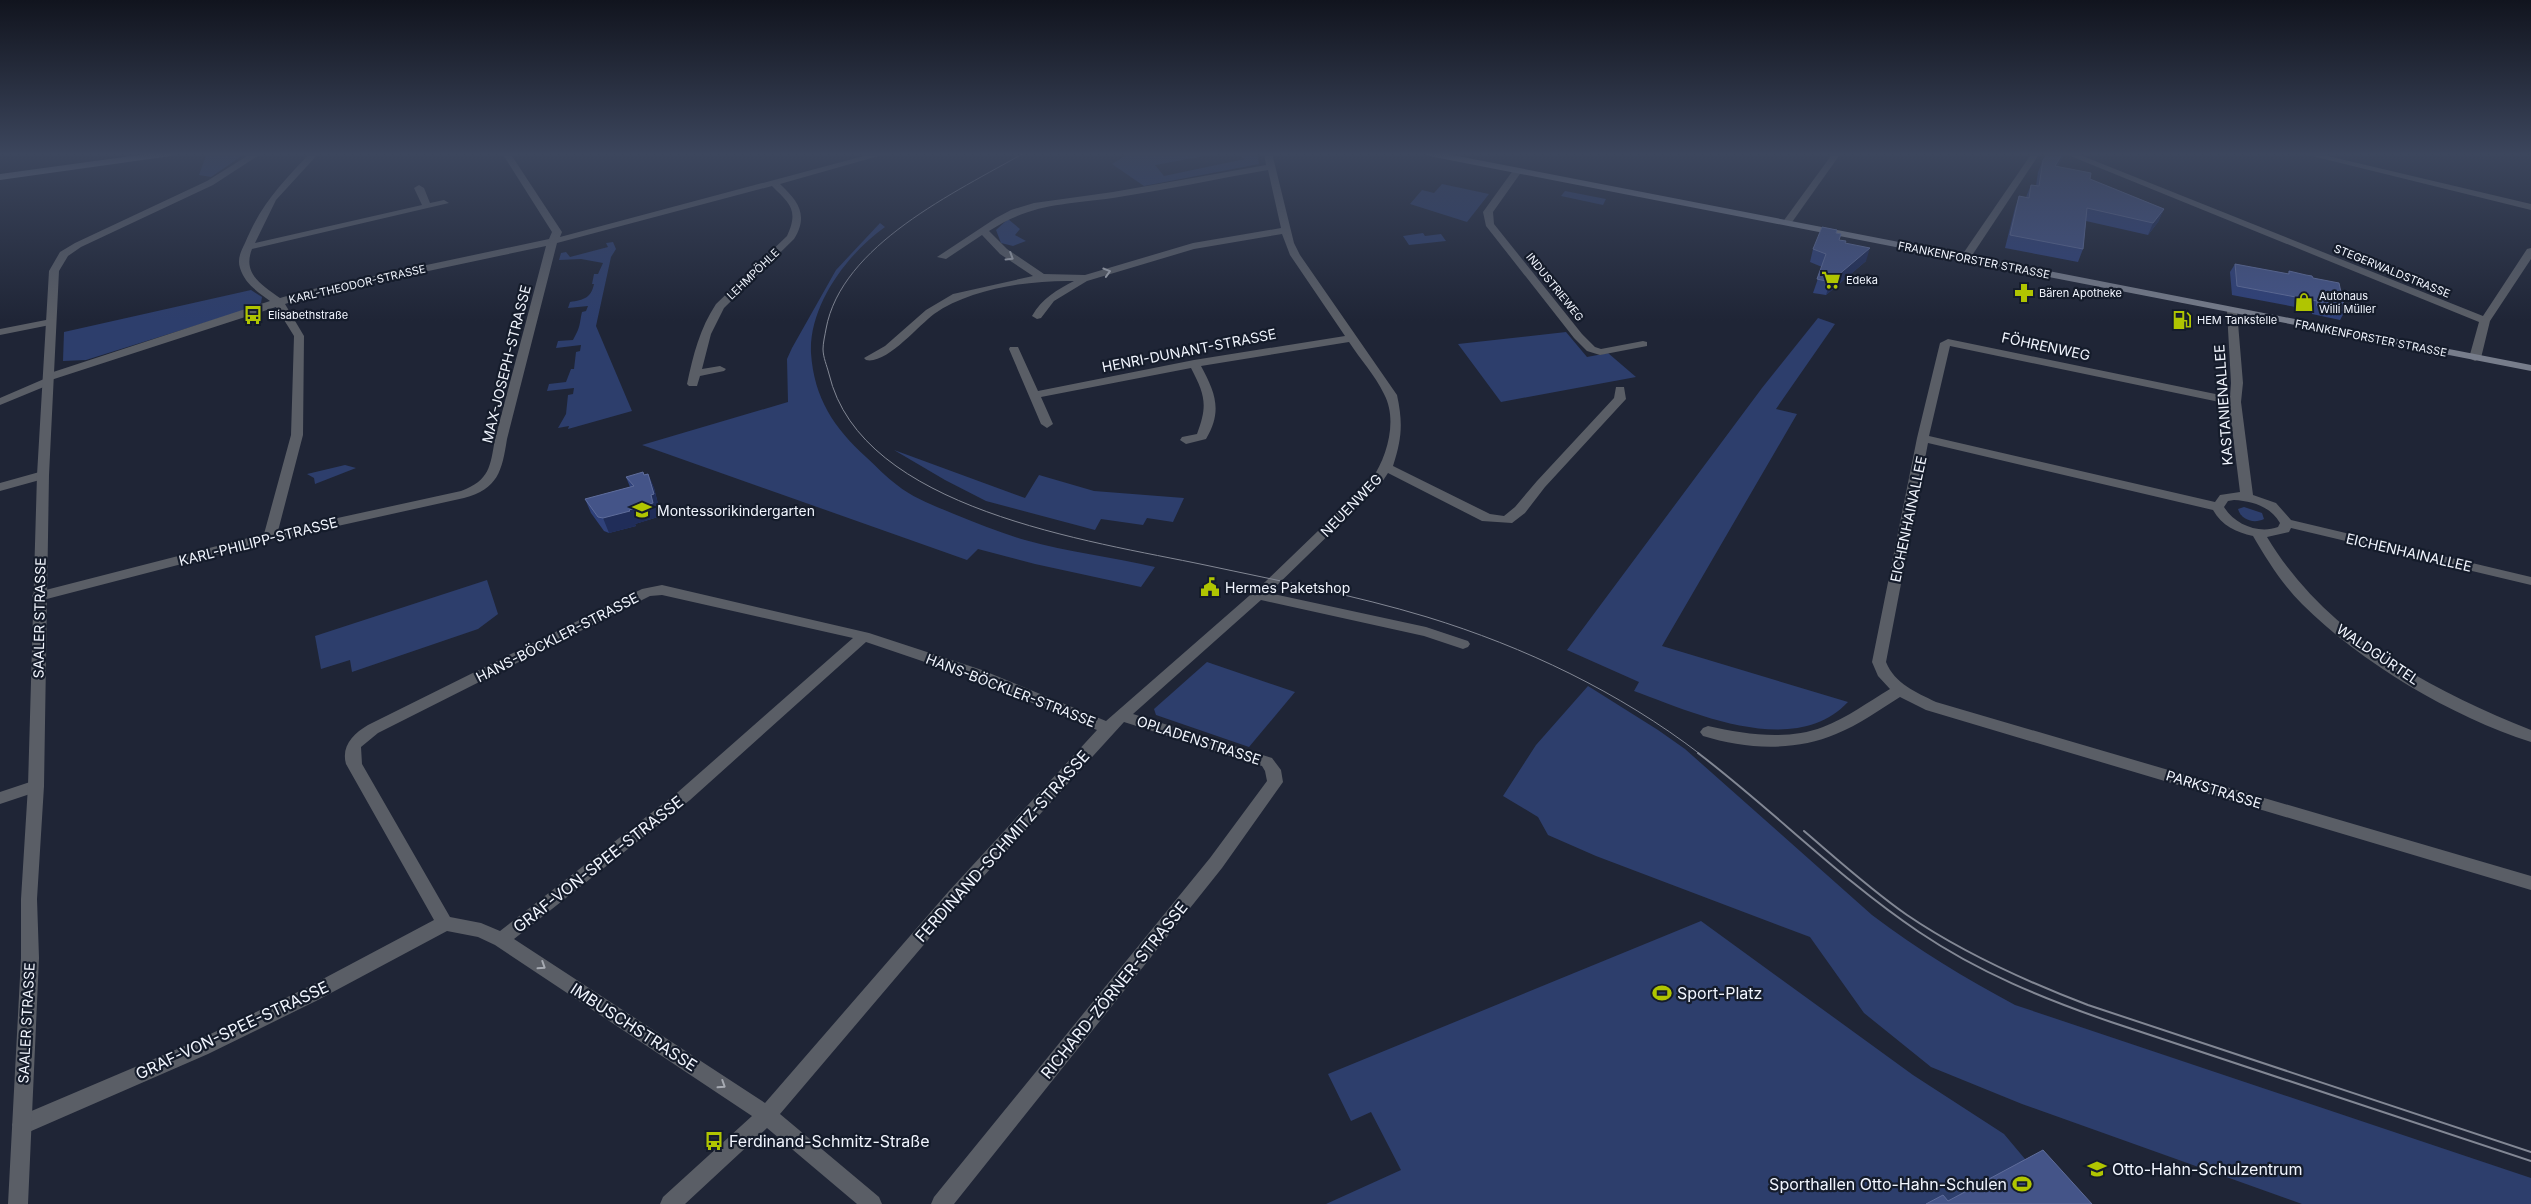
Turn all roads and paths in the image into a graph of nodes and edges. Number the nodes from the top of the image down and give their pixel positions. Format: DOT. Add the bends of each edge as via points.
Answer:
graph roads {
  1 [pos="154,209"];
  2 [pos="267,209"];
  3 [pos="417,209"];
  4 [pos="542,209"];
  5 [pos="675,209"];
  6 [pos="796,209"];
  7 [pos="1024,209"];
  8 [pos="1281,209"];
  9 [pos="1490,209"];
  10 [pos="1716,209"];
  11 [pos="1796,209"];
  12 [pos="1998,209"];
  13 [pos="2207,209"];
  14 [pos="1787,223"];
  15 [pos="1286,230"];
  16 [pos="984,231"];
  17 [pos="555,241"];
  18 [pos="248,247"];
  19 [pos="2531,251"];
  20 [pos="942,257"];
  21 [pos="1965,258"];
  22 [pos="1042,277"];
  23 [pos="1086,278"];
  24 [pos="279,303"];
  25 [pos="2232,310"];
  26 [pos="1037,316"];
  27 [pos="2485,321"];
  28 [pos="51,322"];
  29 [pos="0,332"];
  30 [pos="1351,338"];
  31 [pos="1643,344"];
  32 [pos="1014,349"];
  33 [pos="870,358"];
  34 [pos="2475,358"];
  35 [pos="1194,363"];
  36 [pos="2531,368"];
  37 [pos="720,369"];
  38 [pos="48,380"];
  39 [pos="1620,389"];
  40 [pos="1034,395"];
  41 [pos="0,402"];
  42 [pos="2235,402"];
  43 [pos="1047,424"];
  44 [pos="1923,438"];
  45 [pos="1186,440"];
  46 [pos="1386,467"];
  47 [pos="43,475"];
  48 [pos="0,487"];
  49 [pos="479,490"];
  50 [pos="2247,496"];
  51 [pos="2218,507"];
  52 [pos="2286,523"];
  53 [pos="2257,532"];
  54 [pos="270,537"];
  55 [pos="2531,581"];
  56 [pos="1258,595"];
  57 [pos="39,596"];
  58 [pos="864,636"];
  59 [pos="1463,644"];
  60 [pos="1898,690"];
  61 [pos="1121,716"];
  62 [pos="1108,728"];
  63 [pos="1708,732"];
  64 [pos="2531,736"];
  65 [pos="1273,770"];
  66 [pos="36,786"];
  67 [pos="0,798"];
  68 [pos="2531,883"];
  69 [pos="445,922"];
  70 [pos="502,940"];
  71 [pos="767,1114"];
  72 [pos="22,1125"];
  73 [pos="18,1204"];
  74 [pos="670,1204"];
  75 [pos="872,1204"];
  76 [pos="941,1204"];
  1 -- 28 [label="street, SAALER STRASSE" via="64,254 54,271"];
  2 -- 18 [label="street"];
  3 -- 18 [label="street"];
  4 -- 17 [label="street" via="557,232"];
  5 -- 17 [label="street, KARL-THEODOR-STRASSE"];
  6 -- 37 [label="street, LEHMPÖHLE" via="799,217 791,237 720,306 704,334 694,378"];
  7 -- 16 [label="street"];
  8 -- 15 [label="street, NEUENWEG"];
  9 -- 31 [label="street, INDUSTRIEWEG" via="1489,224 1591,349 1600,352"];
  10 -- 14 [label="main road, FRANKENFORSTER STRASSE"];
  11 -- 14 [label="street"];
  12 -- 21 [label="street"];
  13 -- 27 [label="street, STEGERWALDSTRASSE"];
  14 -- 21 [label="main road, FRANKENFORSTER STRASSE"];
  23 -- 15 [label="street, one-way" via="1193,246"];
  15 -- 30 [label="street, NEUENWEG" via="1295,255"];
  16 -- 20 [label="street"];
  16 -- 22 [label="street, one-way" via="1003,253"];
  17 -- 24 [label="street, KARL-THEODOR-STRASSE" via="342,285"];
  17 -- 49 [label="street, MAX-JOSEPH-STRASSE" via="548,256 494,475"];
  18 -- 24 [label="street" via="244,258 247,275 251,282"];
  19 -- 27 [label="street"];
  21 -- 25 [label="main road, FRANKENFORSTER STRASSE"];
  22 -- 23 [label="street"];
  22 -- 33 [label="street" via="957,296 930,312 889,348"];
  23 -- 26 [label="street" via="1052,297"];
  24 -- 38 [label="street, KARL-THEODOR-STRASSE"];
  24 -- 54 [label="street" via="299,336 297,435"];
  25 -- 34 [label="main road, FRANKENFORSTER STRASSE"];
  25 -- 42 [label="street, KASTANIENALLEE" via="2237,383"];
  27 -- 34 [label="street"];
  28 -- 29 [label="street"];
  28 -- 38 [label="street, SAALER STRASSE"];
  30 -- 35 [label="street, HENRI-DUNANT-STRASSE"];
  30 -- 46 [label="street, NEUENWEG" via="1391,395 1396,420 1394,444"];
  32 -- 40 [label="street"];
  34 -- 36 [label="main road, FRANKENFORSTER STRASSE"];
  35 -- 40 [label="street, HENRI-DUNANT-STRASSE"];
  35 -- 45 [label="street" via="1212,403 1202,436"];
  38 -- 41 [label="street, KARL-THEODOR-STRASSE"];
  38 -- 47 [label="street, SAALER STRASSE"];
  39 -- 46 [label="street" via="1620,399 1520,510 1507,520 1487,518"];
  40 -- 43 [label="street"];
  42 -- 44 [label="street, FÖHRENWEG" via="1948,342 1944,345"];
  42 -- 50 [label="street, KASTANIENALLEE"];
  44 -- 51 [label="street, EICHENHAINALLEE"];
  44 -- 60 [label="street, EICHENHAINALLEE" via="1879,662 1882,672"];
  46 -- 56 [label="street, NEUENWEG" via="1364,495"];
  47 -- 48 [label="street"];
  47 -- 57 [label="street, SAALER STRASSE"];
  49 -- 54 [label="street, KARL-PHILIPP-STRASSE"];
  50 -- 51 [label="street" via="2224,498"];
  50 -- 52 [label="street" via="2275,508"];
  51 -- 53 [label="street" via="2233,524"];
  52 -- 53 [label="street" via="2278,532"];
  52 -- 55 [label="street, EICHENHAINALLEE"];
  53 -- 64 [label="street, WALDGÜRTEL" via="2267,554 2289,583 2351,639 2392,667 2452,700"];
  54 -- 57 [label="street, KARL-PHILIPP-STRASSE"];
  56 -- 59 [label="street" via="1426,632"];
  56 -- 61 [label="street, NEUENWEG"];
  57 -- 66 [label="street, SAALER STRASSE"];
  58 -- 62 [label="street, HANS-BÖCKLER-STRASSE" via="977,674"];
  58 -- 69 [label="street, HANS-BÖCKLER-STRASSE" via="654,590 364,734 353,746 354,764"];
  58 -- 70 [label="street, GRAF-VON-SPEE-STRASSE" via="684,796"];
  60 -- 63 [label="street" via="1828,731 1804,737 1775,742 1749,741"];
  60 -- 68 [label="street, PARKSTRASSE" via="1931,706"];
  61 -- 62 [label="street, FERDINAND-SCHMITZ-STRASSE"];
  61 -- 65 [label="street, OPLADENSTRASSE" via="1267,762"];
  62 -- 71 [label="street, FERDINAND-SCHMITZ-STRASSE" via="955,896"];
  65 -- 76 [label="street, RICHARD-ZÖRNER-STRASSE" via="1275,782 1228,848"];
  66 -- 67 [label="street"];
  66 -- 72 [label="street, SAALER STRASSE"];
  69 -- 70 [label="street, GRAF-VON-SPEE-STRASSE" via="481,930"];
  69 -- 72 [label="street, GRAF-VON-SPEE-STRASSE" via="201,1048"];
  70 -- 71 [label="street, IMBUSCHSTRASSE, one-way"];
  71 -- 74 [label="street, FERDINAND-SCHMITZ-STRASSE"];
  71 -- 75 [label="street"];
  72 -- 73 [label="street, SAALER STRASSE"];
}
